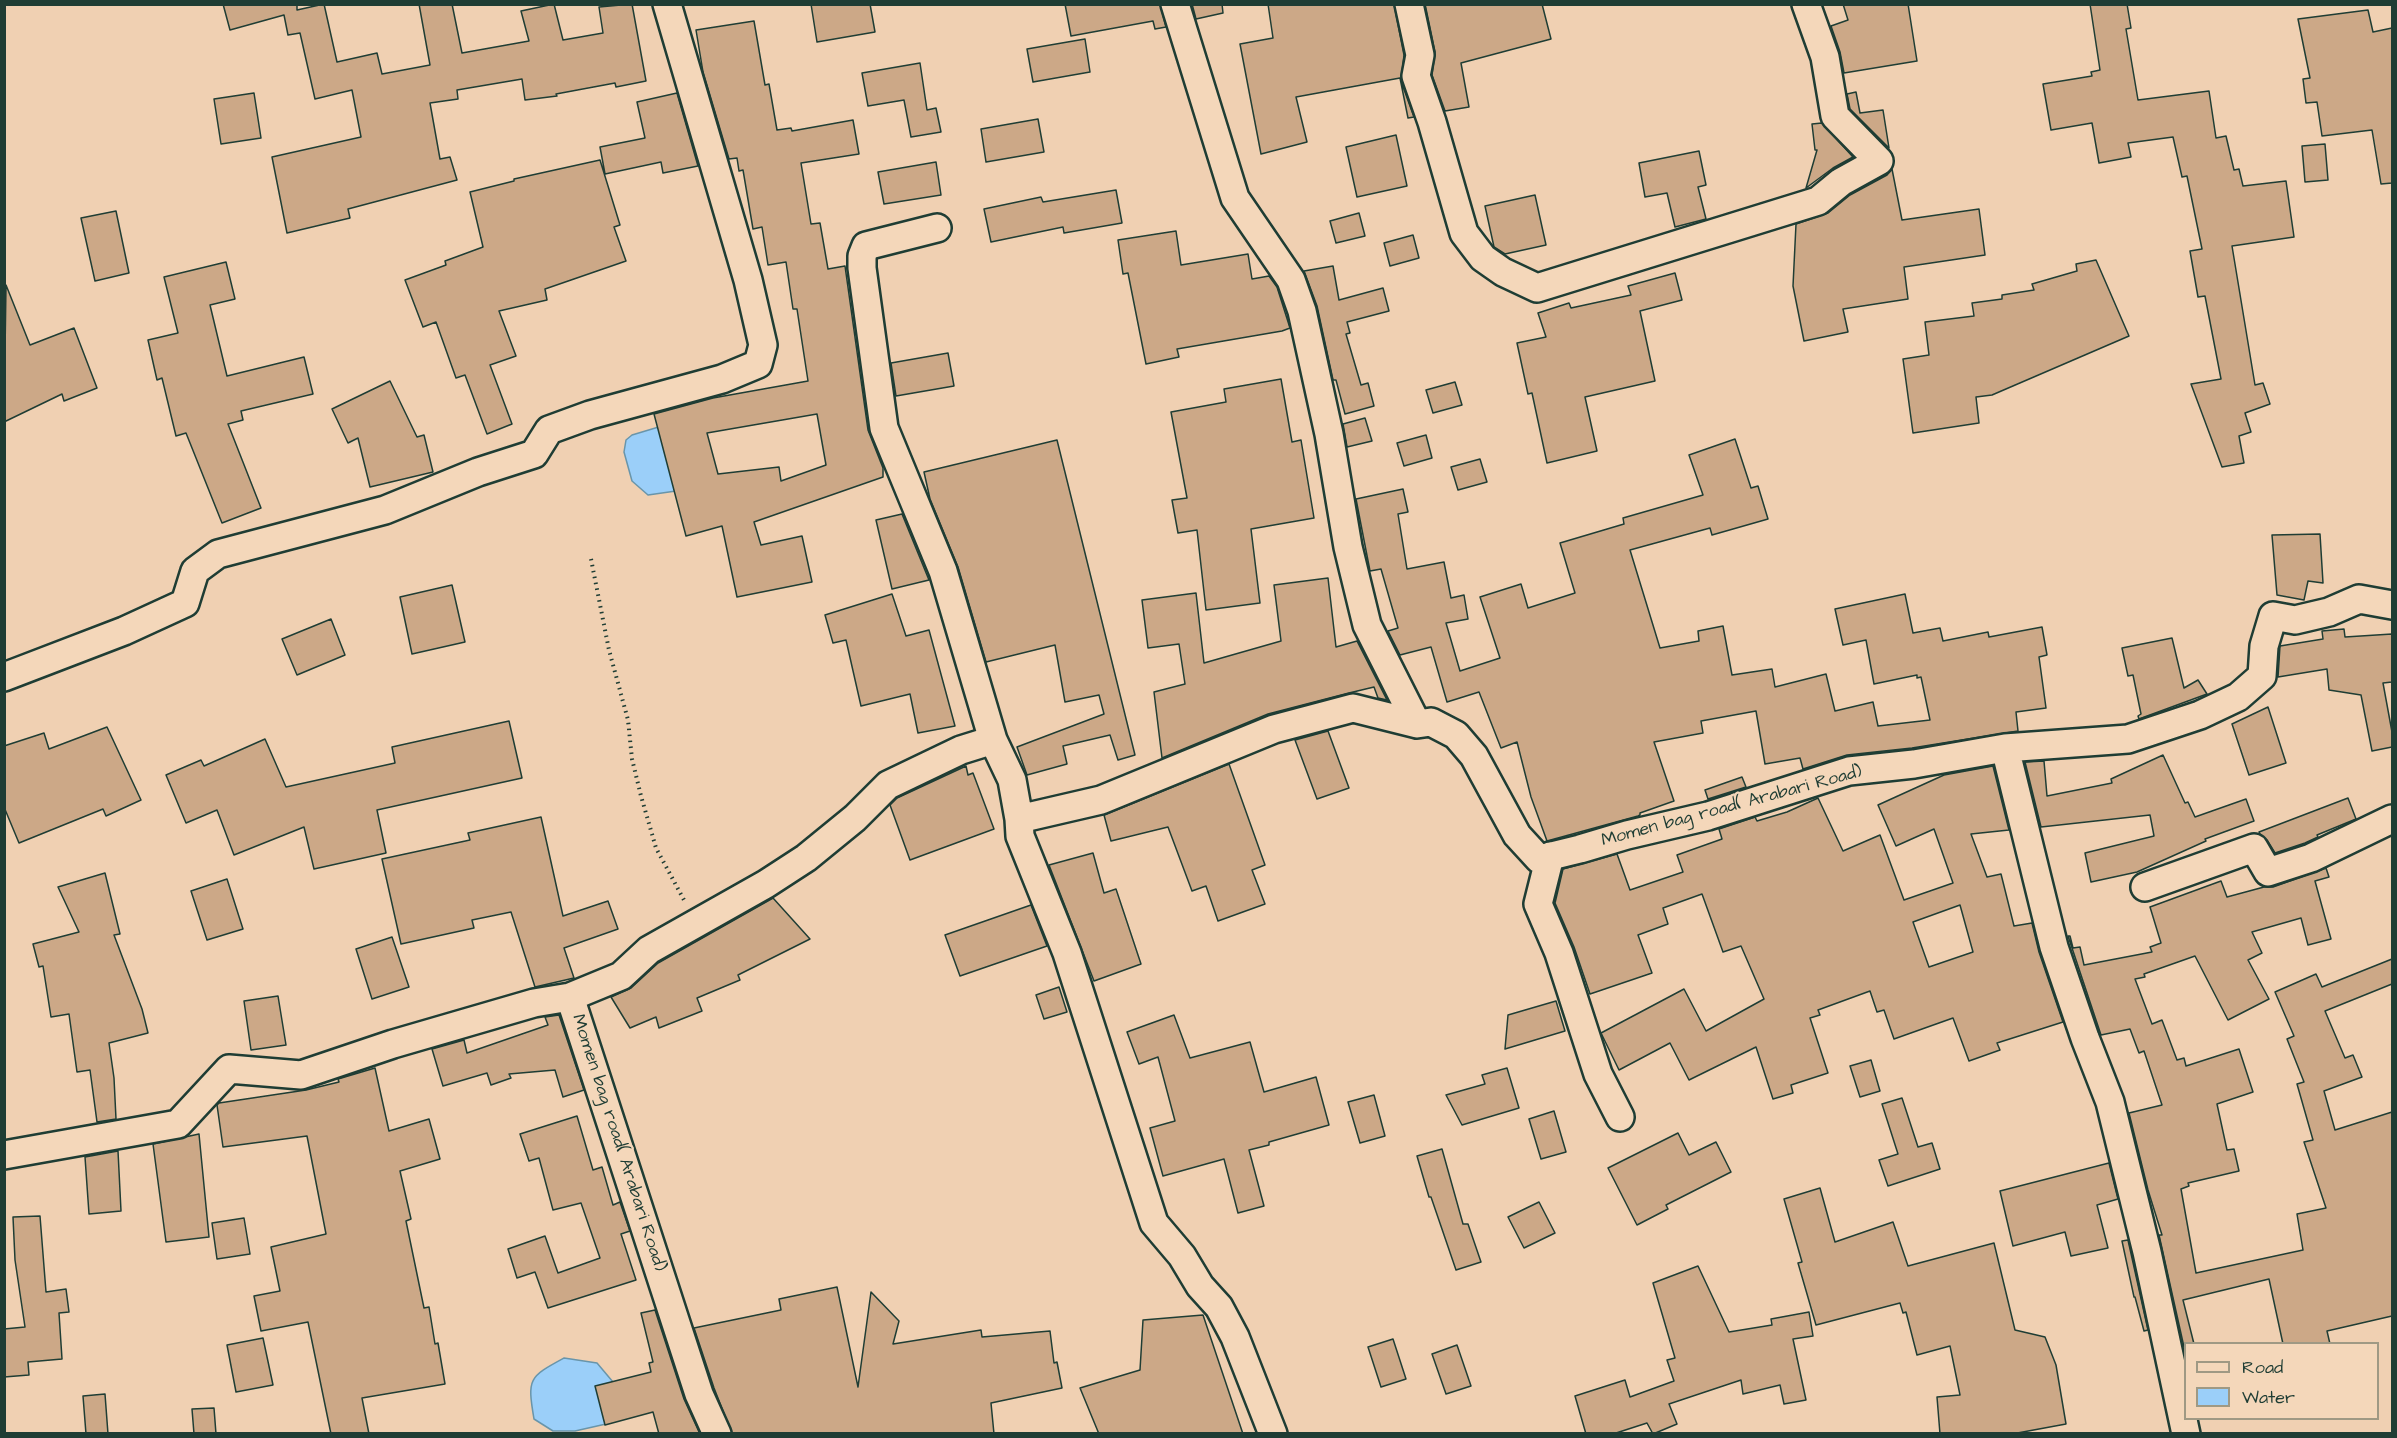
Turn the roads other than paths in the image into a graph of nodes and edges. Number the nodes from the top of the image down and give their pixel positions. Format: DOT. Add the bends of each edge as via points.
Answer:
graph roads {
  1 [pos="667,4"];
  2 [pos="1175,4"];
  3 [pos="1409,4"];
  4 [pos="1806,4"];
  5 [pos="937,228"];
  6 [pos="2392,605"];
  7 [pos="4,677"];
  8 [pos="1417,724"];
  9 [pos="993,740"];
  10 [pos="2005,748"];
  11 [pos="1019,819"];
  12 [pos="2392,819"];
  13 [pos="1550,856"];
  14 [pos="2145,887"];
  15 [pos="570,997"];
  16 [pos="1620,1117"];
  17 [pos="4,1155"];
  18 [pos="717,1434"];
  19 [pos="1273,1434"];
  20 [pos="2186,1434"];
  1 -- 7 [label="street" via="748,280 763,345 758,364 722,379 549,430 534,454 385,510 218,554 195,571 185,603 124,632"];
  2 -- 8 [label="street" via="1235,198 1291,280 1302,311 1366,625"];
  3 -- 4 [label="street" via="1420,55 1416,76 1464,234 1484,258 1537,288 1818,201 1879,160 1835,116 1826,57"];
  5 -- 9 [label="street" via="866,246 862,268 884,428 943,571"];
  6 -- 10 [label="street, Momen bag road( Arabari Road)" via="2360,599 2295,620 2273,616 2264,646 2262,676 2238,697 2200,715 2128,739"];
  8 -- 11 [label="street" via="1353,708 1274,729 1101,800"];
  8 -- 13 [label="street" via="1431,722 1456,735 1474,756 1517,835 1539,859"];
  9 -- 11 [label="street" via="1012,780"];
  9 -- 15 [label="street, Momen bag road( Arabari Road)" via="961,750 888,785 806,858 649,950 621,976"];
  10 -- 13 [label="street, Momen bag road( Arabari Road)" via="1849,771 1708,816"];
  10 -- 20 [label="street" via="2054,947 2110,1102 2148,1252"];
  11 -- 19 [label="street" via="1020,836 1067,953 1154,1223 1219,1307"];
  12 -- 14 [label="street" via="2311,858 2268,872 2254,848"];
  13 -- 16 [label="street" via="1538,904 1559,953 1598,1074"];
  15 -- 17 [label="street" via="534,1003 301,1075 229,1069 178,1124"];
  15 -- 18 [label="street, Momen bag road( Arabari Road)" via="699,1394"];
}
